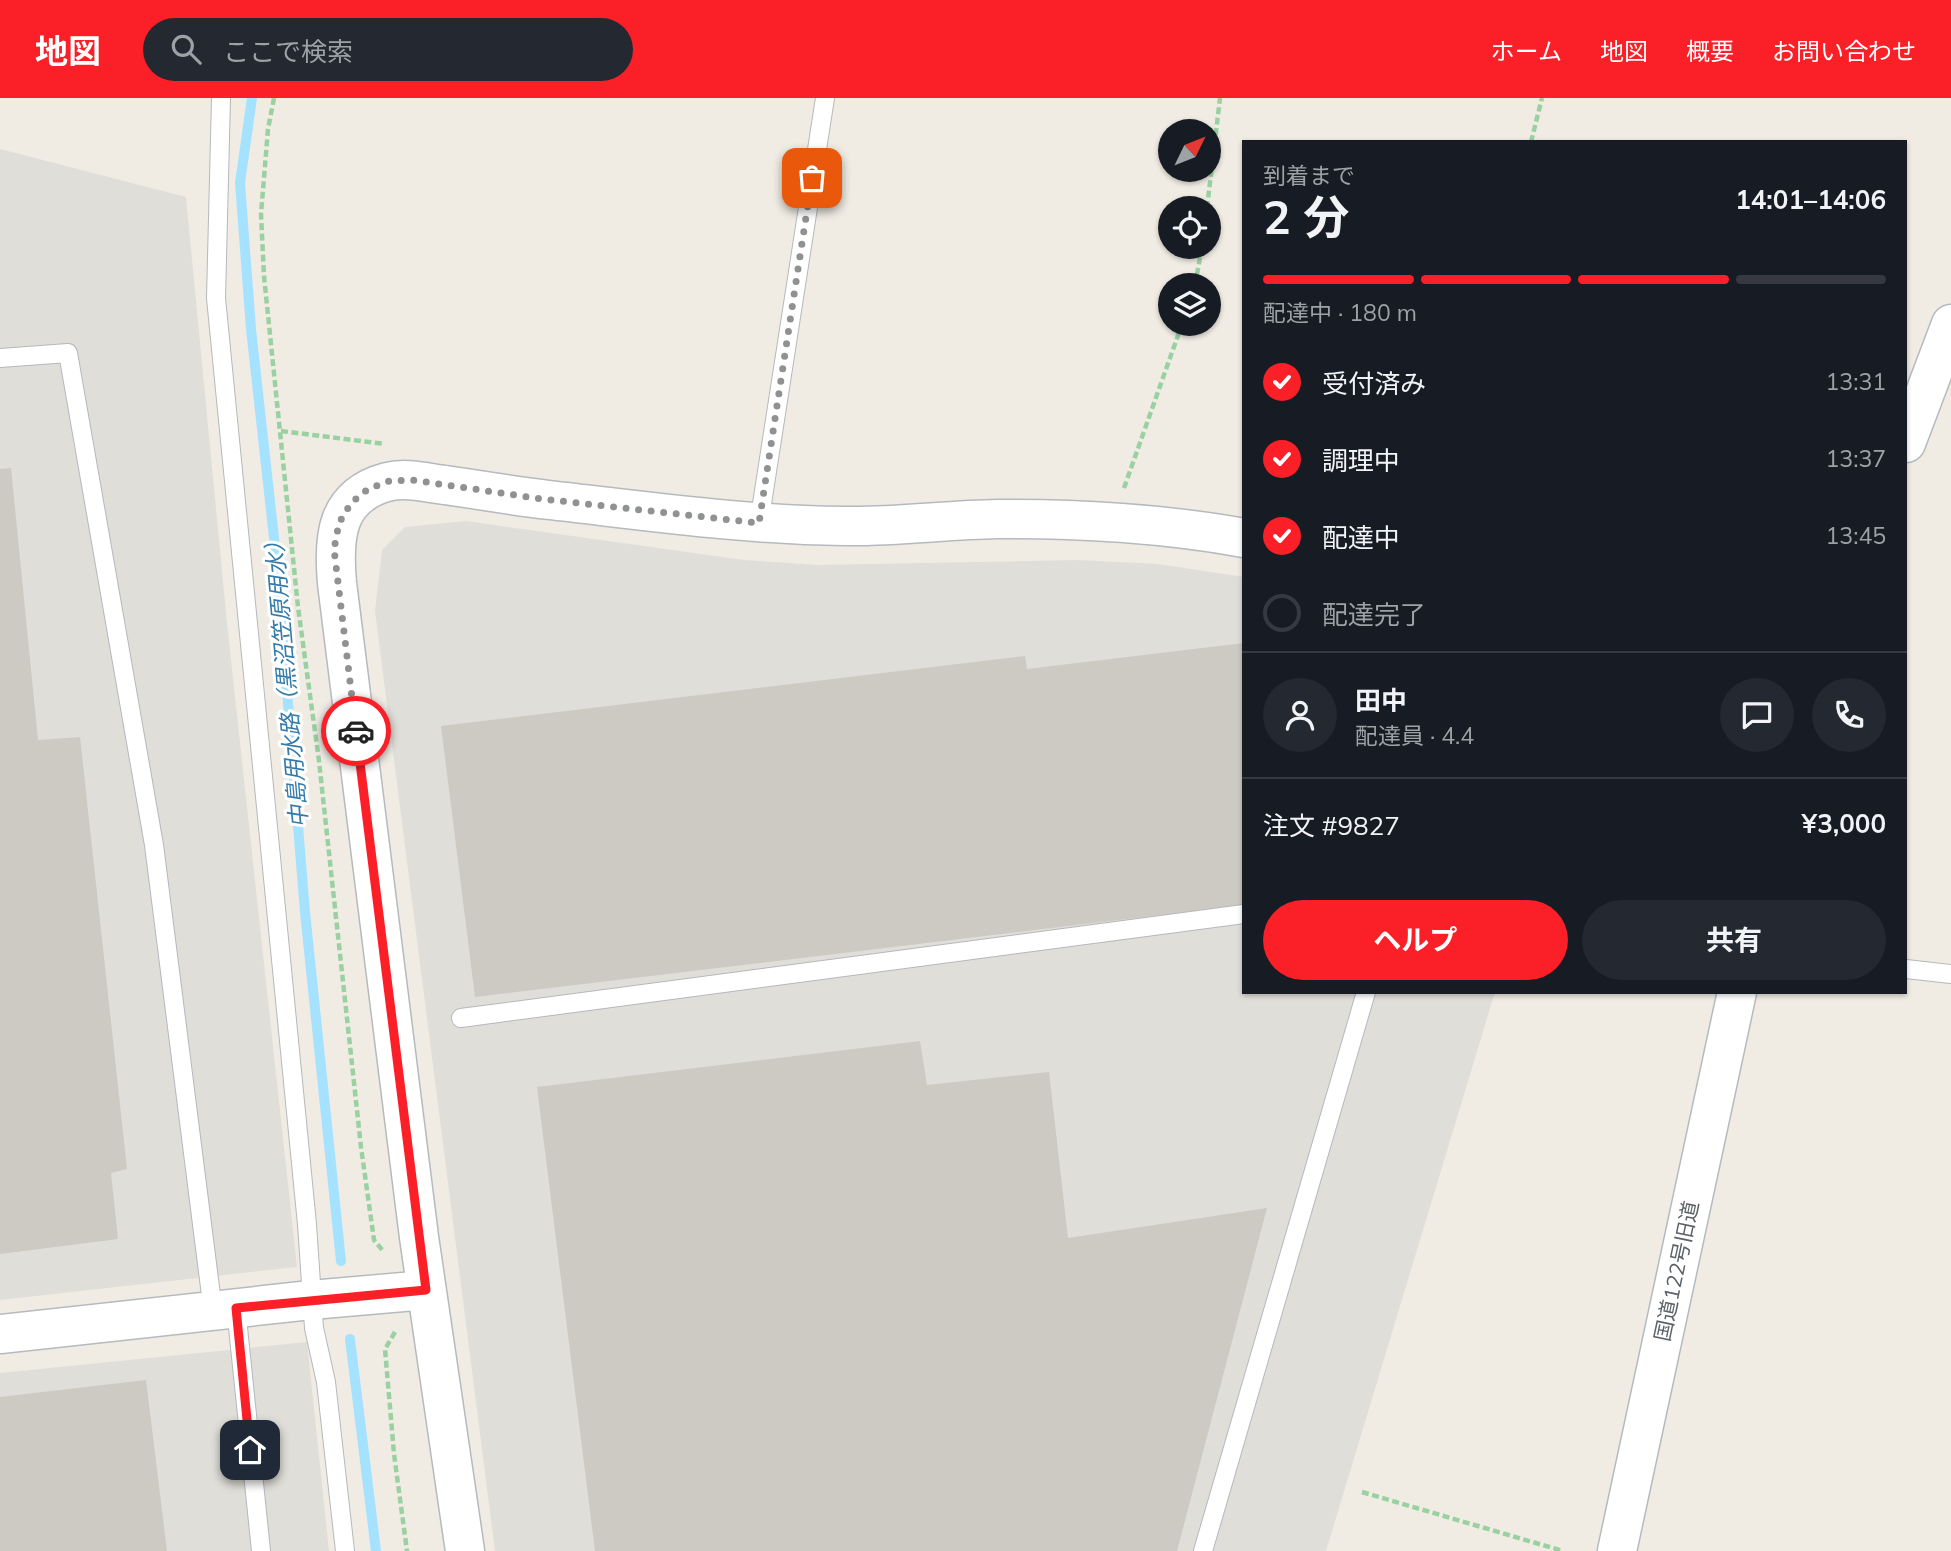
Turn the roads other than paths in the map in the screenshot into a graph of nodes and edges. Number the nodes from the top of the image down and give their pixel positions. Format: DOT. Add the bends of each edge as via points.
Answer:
graph roads {
  1 [pos="221,98"];
  2 [pos="825,98"];
  3 [pos="1951,324"];
  4 [pos="0,358"];
  5 [pos="1907,440"];
  6 [pos="759,523"];
  7 [pos="1242,538"];
  8 [pos="1242,914"];
  9 [pos="1907,969"];
  10 [pos="1951,974"];
  11 [pos="1365,994"];
  12 [pos="1737,994"];
  13 [pos="461,1018"];
  14 [pos="426,1290"];
  15 [pos="311,1300"];
  16 [pos="224,1309"];
  17 [pos="0,1334"];
  18 [pos="261,1551"];
  19 [pos="345,1551"];
  20 [pos="465,1551"];
  21 [pos="1203,1551"];
  22 [pos="1618,1551"];
  1 -- 15 [label="lane" via="216,298"];
  2 -- 6 [label="lane"];
  3 -- 5 [label="street"];
  4 -- 16 [label="lane" via="68,354 154,845"];
  6 -- 7 [label="street" via="847,526 1000,519 1113,524"];
  6 -- 14 [label="street" via="412,480 389,481 368,489 351,503 339,523 334,549 337,583"];
  8 -- 13 [label="lane"];
  9 -- 10 [label="lane"];
  11 -- 21 [label="lane"];
  12 -- 22 [label="street, 国道122号旧道"];
  14 -- 15 [label="street"];
  14 -- 20 [label="street"];
  15 -- 16 [label="street"];
  15 -- 19 [label="lane" via="326,1382"];
  16 -- 17 [label="street"];
  16 -- 18 [label="lane"];
}
